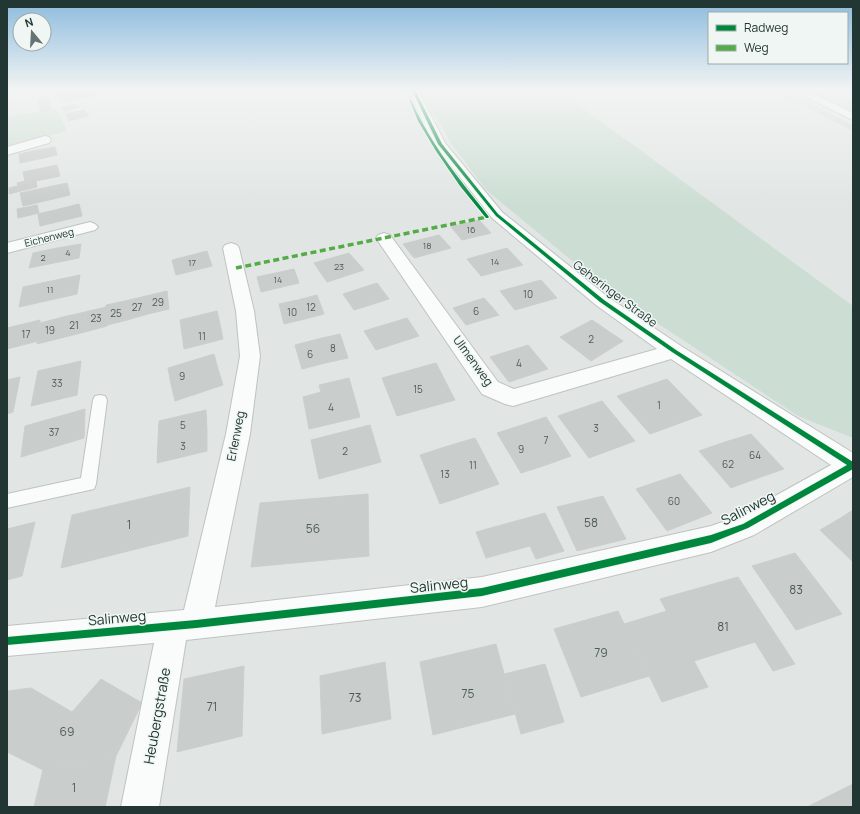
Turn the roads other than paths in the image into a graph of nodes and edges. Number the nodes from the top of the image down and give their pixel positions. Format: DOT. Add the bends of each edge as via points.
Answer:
graph roads {
  1 [pos="432,128"];
  2 [pos="45,140"];
  3 [pos="7,151"];
  4 [pos="90,227"];
  5 [pos="384,238"];
  6 [pos="7,248"];
  7 [pos="231,248"];
  8 [pos="674,351"];
  9 [pos="100,400"];
  10 [pos="853,465"];
  11 [pos="7,501"];
  12 [pos="185,624"];
  13 [pos="7,641"];
  14 [pos="140,807"];
  1 -- 8 [label="street, Geheringer Straße" via="440,144 497,214 602,301"];
  2 -- 3 [label="street"];
  4 -- 6 [label="street, Eichenweg"];
  5 -- 8 [label="street, Ulmenweg" via="490,388 514,398"];
  7 -- 12 [label="street, Erlenweg" via="245,311 250,356 238,434"];
  8 -- 10 [label="street, Geheringer Straße"];
  9 -- 11 [label="lane" via="88,484"];
  10 -- 12 [label="street, Salinweg" via="745,526 711,539 668,550 482,592"];
  12 -- 13 [label="street, Salinweg"];
  12 -- 14 [label="street, Heubergstraße"];
}
